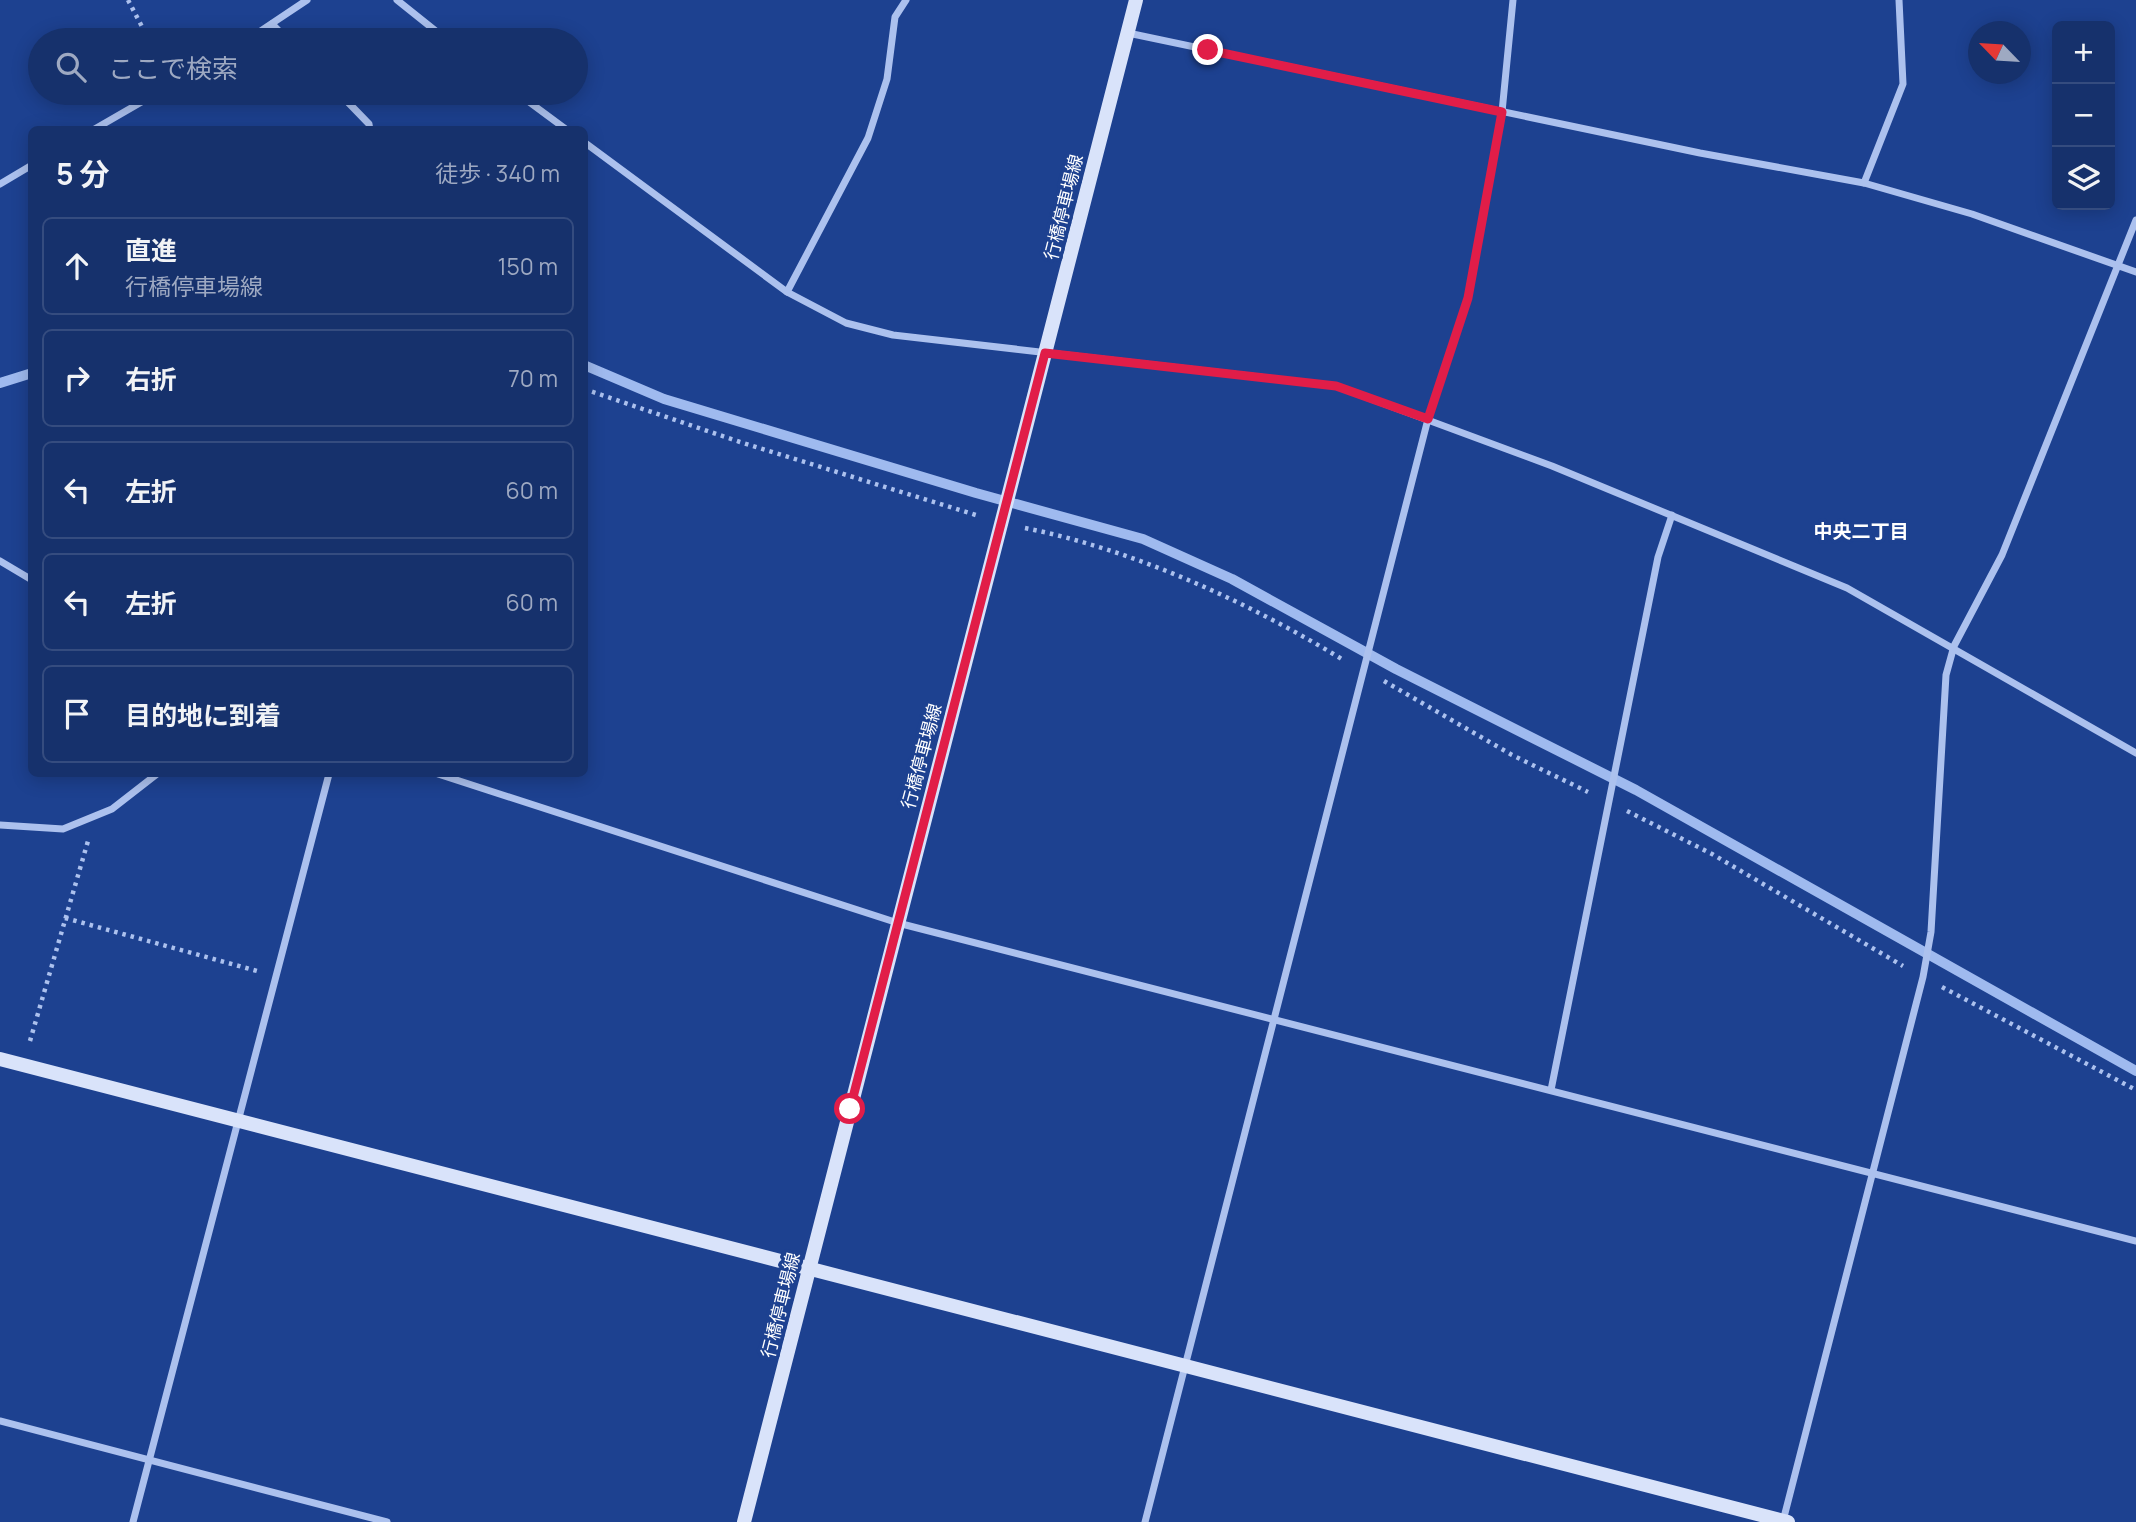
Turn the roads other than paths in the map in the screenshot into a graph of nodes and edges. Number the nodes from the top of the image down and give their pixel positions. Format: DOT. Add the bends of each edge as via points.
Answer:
graph roads {
  1 [pos="307,0"];
  2 [pos="397,0"];
  3 [pos="906,0"];
  4 [pos="1136,0"];
  5 [pos="1513,0"];
  6 [pos="1899,0"];
  7 [pos="272,24"];
  8 [pos="266,28"];
  9 [pos="276,28"];
  10 [pos="432,28"];
  11 [pos="1128,33"];
  12 [pos="136,105"];
  13 [pos="351,105"];
  14 [pos="533,105"];
  15 [pos="1502,112"];
  16 [pos="100,126"];
  17 [pos="369,126"];
  18 [pos="562,126"];
  19 [pos="588,145"];
  20 [pos="28,167"];
  21 [pos="1864,183"];
  22 [pos="0,184"];
  23 [pos="2136,220"];
  24 [pos="2117,264"];
  25 [pos="2136,272"];
  26 [pos="787,292"];
  27 [pos="1045,353"];
  28 [pos="1428,419"];
  29 [pos="1672,515"];
  30 [pos="0,561"];
  31 [pos="28,578"];
  32 [pos="1954,646"];
  33 [pos="2136,753"];
  34 [pos="153,777"];
  35 [pos="328,777"];
  36 [pos="447,777"];
  37 [pos="0,825"];
  38 [pos="898,923"];
  39 [pos="1275,1019"];
  40 [pos="0,1059"];
  41 [pos="1551,1090"];
  42 [pos="239,1121"];
  43 [pos="1872,1172"];
  44 [pos="2136,1241"];
  45 [pos="810,1269"];
  46 [pos="1185,1366"];
  47 [pos="0,1421"];
  48 [pos="150,1460"];
  49 [pos="133,1522"];
  50 [pos="387,1522"];
  51 [pos="744,1522"];
  52 [pos="1145,1522"];
  53 [pos="1785,1522"];
  1 -- 7 [label="street"];
  2 -- 10 [label="street"];
  3 -- 26 [label="street" via="895,17 887,79 868,138"];
  4 -- 11 [label="street, 行橋停車場線"];
  5 -- 15 [label="street"];
  6 -- 21 [label="street" via="1903,83"];
  7 -- 8 [label="street"];
  7 -- 9 [label="street"];
  11 -- 15 [label="street"];
  11 -- 27 [label="street, 行橋停車場線"];
  12 -- 16 [label="street"];
  13 -- 17 [label="street"];
  14 -- 18 [label="street"];
  15 -- 21 [label="street"];
  15 -- 28 [label="street" via="1468,298"];
  19 -- 26 [label="street"];
  20 -- 22 [label="street"];
  21 -- 24 [label="street"];
  23 -- 24 [label="street"];
  24 -- 25 [label="street"];
  24 -- 32 [label="street" via="2002,555"];
  26 -- 27 [label="street" via="846,323 893,335"];
  27 -- 28 [label="street" via="1336,386"];
  27 -- 38 [label="street, 行橋停車場線"];
  28 -- 29 [label="street"];
  28 -- 39 [label="street"];
  29 -- 32 [label="street" via="1847,588"];
  29 -- 41 [label="street" via="1658,557"];
  30 -- 31 [label="street"];
  32 -- 33 [label="street"];
  32 -- 43 [label="street" via="1946,675 1931,932"];
  34 -- 37 [label="street" via="112,808 63,829"];
  35 -- 42 [label="street"];
  36 -- 38 [label="street"];
  38 -- 39 [label="street"];
  38 -- 45 [label="street, 行橋停車場線"];
  39 -- 41 [label="street"];
  39 -- 46 [label="street"];
  40 -- 42 [label="street"];
  41 -- 43 [label="street"];
  42 -- 45 [label="street"];
  42 -- 48 [label="street"];
  43 -- 44 [label="street"];
  43 -- 53 [label="street"];
  45 -- 46 [label="street"];
  45 -- 51 [label="street, 行橋停車場線"];
  46 -- 52 [label="street"];
  46 -- 53 [label="street"];
  47 -- 48 [label="street"];
  48 -- 49 [label="street"];
  48 -- 50 [label="street"];
}
